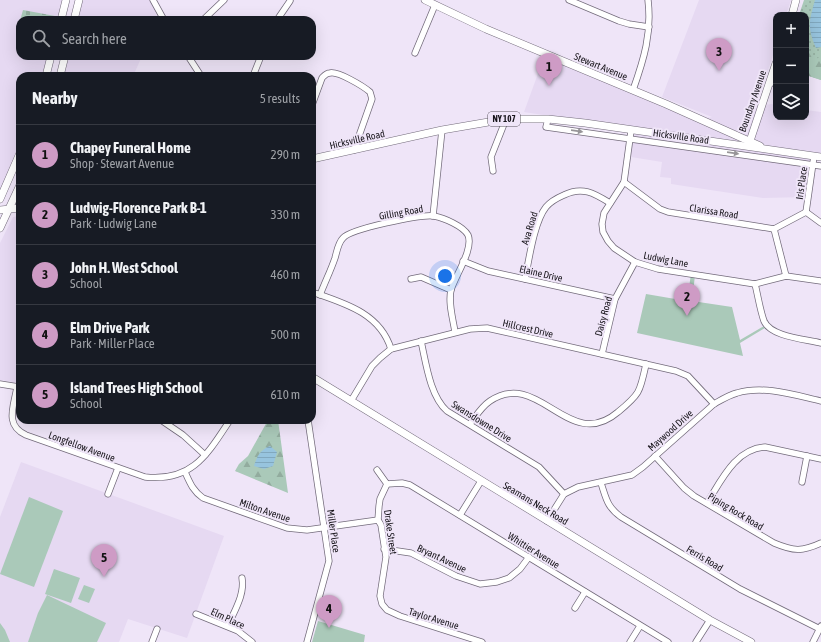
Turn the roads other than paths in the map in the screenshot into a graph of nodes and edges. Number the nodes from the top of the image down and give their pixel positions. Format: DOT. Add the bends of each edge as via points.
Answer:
graph roads {
  1 [pos="66,0"];
  2 [pos="79,0"];
  3 [pos="153,0"];
  4 [pos="224,0"];
  5 [pos="425,0"];
  6 [pos="569,0"];
  7 [pos="648,0"];
  8 [pos="796,0"];
  9 [pos="290,1"];
  10 [pos="435,5"];
  11 [pos="793,12"];
  12 [pos="62,16"];
  13 [pos="75,16"];
  14 [pos="162,16"];
  15 [pos="207,16"];
  16 [pos="280,16"];
  17 [pos="649,27"];
  18 [pos="416,53"];
  19 [pos="50,60"];
  20 [pos="64,60"];
  21 [pos="191,60"];
  22 [pos="259,60"];
  23 [pos="47,72"];
  24 [pos="61,72"];
  25 [pos="198,72"];
  26 [pos="255,72"];
  27 [pos="773,83"];
  28 [pos="633,90"];
  29 [pos="316,94"];
  30 [pos="506,119"];
  31 [pos="548,119"];
  32 [pos="442,130"];
  33 [pos="631,130"];
  34 [pos="630,139"];
  35 [pos="749,144"];
  36 [pos="354,150"];
  37 [pos="818,157"];
  38 [pos="316,159"];
  39 [pos="16,162"];
  40 [pos="813,165"];
  41 [pos="821,166"];
  42 [pos="492,171"];
  43 [pos="624,182"];
  44 [pos="16,194"];
  45 [pos="0,199"];
  46 [pos="610,203"];
  47 [pos="16,208"];
  48 [pos="9,209"];
  49 [pos="0,210"];
  50 [pos="806,212"];
  51 [pos="434,216"];
  52 [pos="821,223"];
  53 [pos="0,228"];
  54 [pos="774,229"];
  55 [pos="463,261"];
  56 [pos="635,262"];
  57 [pos="786,276"];
  58 [pos="525,278"];
  59 [pos="411,279"];
  60 [pos="821,281"];
  61 [pos="755,284"];
  62 [pos="451,290"];
  63 [pos="316,294"];
  64 [pos="320,295"];
  65 [pos="615,299"];
  66 [pos="455,332"];
  67 [pos="421,341"];
  68 [pos="821,343"];
  69 [pos="391,349"];
  70 [pos="602,354"];
  71 [pos="646,364"];
  72 [pos="316,379"];
  73 [pos="0,384"];
  74 [pos="16,387"];
  75 [pos="16,399"];
  76 [pos="821,400"];
  77 [pos="351,401"];
  78 [pos="714,404"];
  79 [pos="167,424"];
  80 [pos="227,424"];
  81 [pos="309,424"];
  82 [pos="470,424"];
  83 [pos="204,456"];
  84 [pos="655,456"];
  85 [pos="807,456"];
  86 [pos="821,459"];
  87 [pos="118,468"];
  88 [pos="377,470"];
  89 [pos="185,472"];
  90 [pos="481,481"];
  91 [pos="802,482"];
  92 [pos="601,483"];
  93 [pos="387,484"];
  94 [pos="108,494"];
  95 [pos="564,494"];
  96 [pos="707,503"];
  97 [pos="460,515"];
  98 [pos="378,520"];
  99 [pos="547,521"];
  100 [pos="325,528"];
  101 [pos="821,543"];
  102 [pos="384,549"];
  103 [pos="529,558"];
  104 [pos="242,578"];
  105 [pos="585,592"];
  106 [pos="384,606"];
  107 [pos="575,608"];
  108 [pos="196,614"];
  109 [pos="710,620"];
  110 [pos="228,626"];
  111 [pos="640,626"];
  112 [pos="820,627"];
  113 [pos="157,629"];
  114 [pos="152,642"];
  115 [pos="252,642"];
  116 [pos="307,642"];
  117 [pos="482,642"];
  118 [pos="630,642"];
  119 [pos="668,642"];
  120 [pos="696,642"];
  121 [pos="751,642"];
  122 [pos="813,642"];
  1 -- 12 [label="main road"];
  2 -- 13 [label="main road"];
  3 -- 14 [label="street"];
  4 -- 15 [label="street"];
  5 -- 10 [label="main road, Stewart Avenue"];
  6 -- 17 [label="street" via="619,21"];
  7 -- 17 [label="street"];
  8 -- 11 [label="main road"];
  9 -- 16 [label="street"];
  10 -- 18 [label="street"];
  10 -- 28 [label="main road, Stewart Avenue"];
  17 -- 28 [label="street" via="643,64"];
  19 -- 23 [label="main road"];
  20 -- 24 [label="main road"];
  21 -- 25 [label="street"];
  22 -- 26 [label="street"];
  27 -- 35 [label="main road, Boundary Avenue"];
  28 -- 35 [label="main road, Stewart Avenue"];
  29 -- 36 [label="street" via="322,78 327,73 336,73 370,92 372,99"];
  30 -- 31 [label="main road, Hicksville Road / NY 107"];
  30 -- 32 [label="main road, Hicksville Road / NY 107"];
  30 -- 42 [label="street" via="491,157"];
  31 -- 33 [label="main road, Hicksville Road / NY 107"];
  31 -- 34 [label="street, Hicksville Road, one-way" via="546,127"];
  32 -- 36 [label="main road, Hicksville Road / NY 107"];
  32 -- 51 [label="street"];
  33 -- 34 [label="street, Ludwig Lane"];
  33 -- 35 [label="main road, Hicksville Road / NY 107"];
  34 -- 40 [label="street, Hicksville Road, one-way"];
  34 -- 43 [label="street, Ludwig Lane"];
  35 -- 37 [label="main road, Hicksville Road / NY 107" via="769,150"];
  36 -- 38 [label="main road, Hicksville Road / NY 107"];
  37 -- 40 [label="street, Iris Place"];
  39 -- 45 [label="main road"];
  40 -- 41 [label="street, Hicksville Road"];
  40 -- 50 [label="street, Iris Place"];
  43 -- 46 [label="street, Ludwig Lane"];
  43 -- 54 [label="street, Clarissa Road" via="660,209 668,212"];
  44 -- 48 [label="main road"];
  46 -- 56 [label="street, Ludwig Lane" via="603,216 603,232 614,248"];
  46 -- 58 [label="street, Ava Road" via="594,193 581,191 566,193 552,201 538,224"];
  47 -- 48 [label="main road"];
  48 -- 49 [label="main road"];
  48 -- 53 [label="main road"];
  50 -- 52 [label="street"];
  50 -- 54 [label="street"];
  51 -- 55 [label="street, Gilling Road" via="466,231 469,241"];
  51 -- 64 [label="street, Gilling Road" via="407,219 346,235 339,244"];
  54 -- 57 [label="street"];
  55 -- 58 [label="street, Elaine Drive" via="488,271"];
  55 -- 62 [label="street, Gilling Road"];
  56 -- 61 [label="street, Ludwig Lane"];
  56 -- 65 [label="street, Daisy Road"];
  57 -- 60 [label="street, Ludwig Lane"];
  57 -- 61 [label="street, Ludwig Lane"];
  58 -- 65 [label="street, Elaine Drive"];
  59 -- 62 [label="street" via="422,277"];
  61 -- 68 [label="street" via="764,321 772,331"];
  62 -- 66 [label="street, Gilling Road" via="450,304"];
  63 -- 64 [label="street"];
  64 -- 69 [label="street" via="356,308 366,315 386,335"];
  65 -- 70 [label="street, Daisy Road"];
  66 -- 67 [label="street, Hillcrest Drive"];
  66 -- 70 [label="street, Hillcrest Drive" via="487,328"];
  67 -- 69 [label="street, Hillcrest Drive"];
  67 -- 82 [label="street, Swansdowne Drive" via="438,401 447,411"];
  69 -- 77 [label="street, Hillcrest Drive" via="372,366"];
  70 -- 71 [label="street, Hillcrest Drive"];
  71 -- 78 [label="street, Hillcrest Drive" via="688,376"];
  71 -- 82 [label="street" via="642,386 637,395 612,417 601,423 580,424 534,398 514,394 502,395 490,401"];
  72 -- 77 [label="main road, Seamans Neck Road"];
  73 -- 74 [label="street"];
  75 -- 87 [label="street, Longfellow Avenue" via="12,416 17,430"];
  76 -- 78 [label="street, Maywood Drive" via="759,389 736,393"];
  77 -- 90 [label="main road, Seamans Neck Road"];
  78 -- 84 [label="street, Maywood Drive"];
  79 -- 83 [label="street" via="183,435"];
  80 -- 83 [label="street"];
  81 -- 100 [label="street, Miller Place"];
  82 -- 95 [label="street, Swansdowne Drive" via="539,467"];
  83 -- 89 [label="street"];
  84 -- 92 [label="street, Maywood Drive" via="632,475"];
  84 -- 96 [label="street, Piping Rock Road" via="684,488"];
  85 -- 86 [label="street"];
  85 -- 91 [label="street"];
  85 -- 96 [label="street" via="756,447 736,460 728,469"];
  87 -- 89 [label="street, Longfellow Avenue" via="153,478"];
  87 -- 94 [label="street"];
  88 -- 93 [label="street"];
  89 -- 100 [label="street, Milton Avenue" via="192,487 203,498 287,528"];
  90 -- 97 [label="street"];
  90 -- 99 [label="main road, Seamans Neck Road"];
  92 -- 95 [label="street, Maywood Drive" via="578,487"];
  92 -- 112 [label="street, Ferris Road" via="610,507 621,517 740,590"];
  93 -- 97 [label="street, Whittier Avenue" via="410,485"];
  93 -- 98 [label="street, Drake Street" via="380,499"];
  95 -- 99 [label="street"];
  96 -- 101 [label="street, Piping Rock Road" via="787,549 803,550"];
  97 -- 103 [label="street, Whittier Avenue"];
  98 -- 100 [label="street, Milton Avenue"];
  98 -- 102 [label="street, Drake Street"];
  99 -- 109 [label="main road, Seamans Neck Road"];
  100 -- 116 [label="street, Miller Place" via="329,561"];
  102 -- 103 [label="street, Bryant Avenue" via="411,553 456,576 485,584 509,578"];
  102 -- 106 [label="street, Drake Street" via="386,564 380,596"];
  103 -- 105 [label="street, Whittier Avenue"];
  104 -- 110 [label="street" via="242,595"];
  105 -- 107 [label="street"];
  105 -- 111 [label="street, Whittier Avenue"];
  106 -- 117 [label="street, Taylor Avenue" via="400,616"];
  108 -- 110 [label="street, Elm Place"];
  109 -- 120 [label="street"];
  109 -- 121 [label="main road, Seamans Neck Road"];
  110 -- 115 [label="street, Elm Place"];
  111 -- 118 [label="street"];
  111 -- 119 [label="street, Whittier Avenue"];
  112 -- 122 [label="street"];
  113 -- 114 [label="street"];
}
